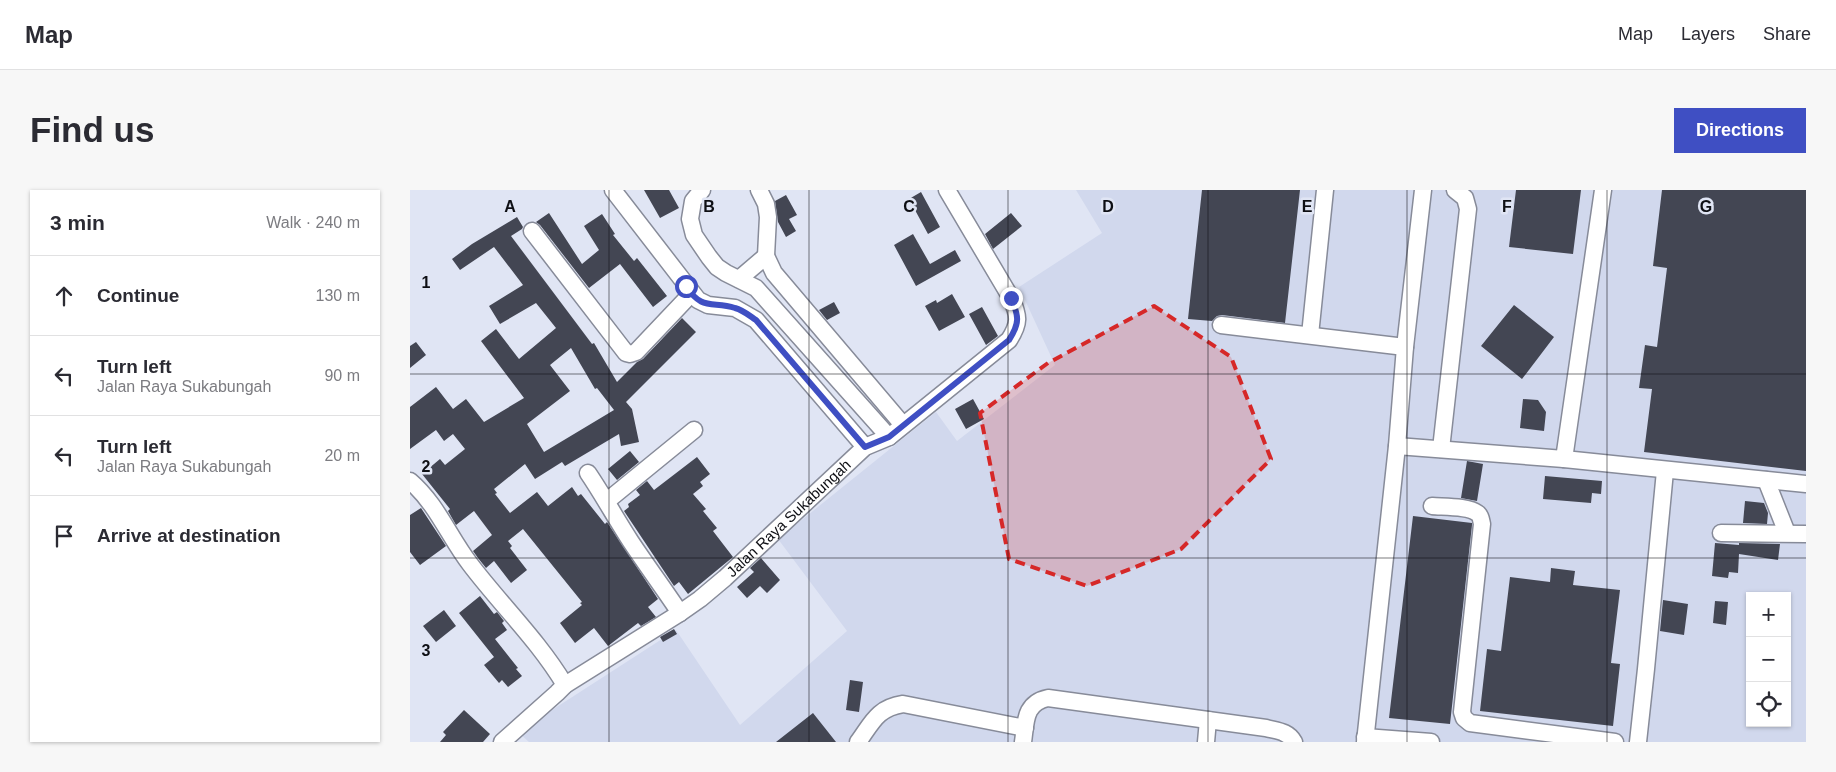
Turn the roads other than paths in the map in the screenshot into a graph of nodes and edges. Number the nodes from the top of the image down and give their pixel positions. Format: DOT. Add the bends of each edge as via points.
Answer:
graph roads {
  1 [pos="612,190"];
  2 [pos="702,190"];
  3 [pos="759,190"];
  4 [pos="947,190"];
  5 [pos="1325,190"];
  6 [pos="1423,190"];
  7 [pos="1455,190"];
  8 [pos="1603,190"];
  9 [pos="532,231"];
  10 [pos="766,256"];
  11 [pos="739,279"];
  12 [pos="691,294"];
  13 [pos="1221,325"];
  14 [pos="1310,335"];
  15 [pos="1404,347"];
  16 [pos="904,425"];
  17 [pos="694,430"];
  18 [pos="889,437"];
  19 [pos="1397,446"];
  20 [pos="865,447"];
  21 [pos="1441,449"];
  22 [pos="1564,459"];
  23 [pos="1665,470"];
  24 [pos="588,473"];
  25 [pos="1766,480"];
  26 [pos="410,481"];
  27 [pos="1806,484"];
  28 [pos="607,501"];
  29 [pos="1432,506"];
  30 [pos="1721,533"];
  31 [pos="1787,533"];
  32 [pos="1806,534"];
  33 [pos="680,613"];
  34 [pos="564,685"];
  35 [pos="1208,720"];
  36 [pos="1024,735"];
  37 [pos="1365,740"];
  38 [pos="502,742"];
  39 [pos="858,742"];
  40 [pos="1206,742"];
  41 [pos="1294,742"];
  42 [pos="1431,742"];
  43 [pos="1615,742"];
  44 [pos="1638,742"];
  1 -- 12 [label="street"];
  2 -- 11 [label="street" via="691,208 694,235 717,267"];
  3 -- 10 [label="street" via="768,217"];
  4 -- 16 [label="street, Jalan Raya Sukabungah" via="1011,298 1018,313 1017,328 1009,340"];
  5 -- 14 [label="street"];
  6 -- 15 [label="street"];
  7 -- 21 [label="street" via="1464,198 1468,209"];
  8 -- 22 [label="street"];
  9 -- 12 [label="street" via="623,350 630,354 636,352"];
  10 -- 11 [label="street"];
  10 -- 16 [label="street" via="774,273"];
  11 -- 18 [label="street" via="756,288"];
  12 -- 20 [label="street" via="702,303 735,308 756,320"];
  13 -- 14 [label="street"];
  14 -- 15 [label="street"];
  15 -- 19 [label="street"];
  16 -- 18 [label="street, Jalan Raya Sukabungah"];
  17 -- 28 [label="street"];
  18 -- 20 [label="street, Jalan Raya Sukabungah"];
  19 -- 21 [label="street"];
  19 -- 37 [label="street"];
  20 -- 33 [label="street, Jalan Raya Sukabungah" via="725,578"];
  21 -- 22 [label="street"];
  22 -- 23 [label="street"];
  23 -- 25 [label="street"];
  23 -- 44 [label="street"];
  24 -- 28 [label="street"];
  25 -- 27 [label="street"];
  25 -- 31 [label="street"];
  26 -- 34 [label="street" via="426,497 464,557 544,652"];
  28 -- 33 [label="street" via="628,538"];
  29 -- 43 [label="street" via="1471,510 1481,517 1464,718 1470,723"];
  30 -- 31 [label="street"];
  31 -- 32 [label="street"];
  33 -- 34 [label="street, Jalan Raya Sukabungah"];
  34 -- 38 [label="street, Jalan Raya Sukabungah"];
  35 -- 36 [label="street" via="1048,698 1034,703"];
  35 -- 40 [label="street"];
  35 -- 41 [label="street" via="1284,732"];
  36 -- 39 [label="street" via="903,704 883,710"];
  37 -- 42 [label="street"];
}
